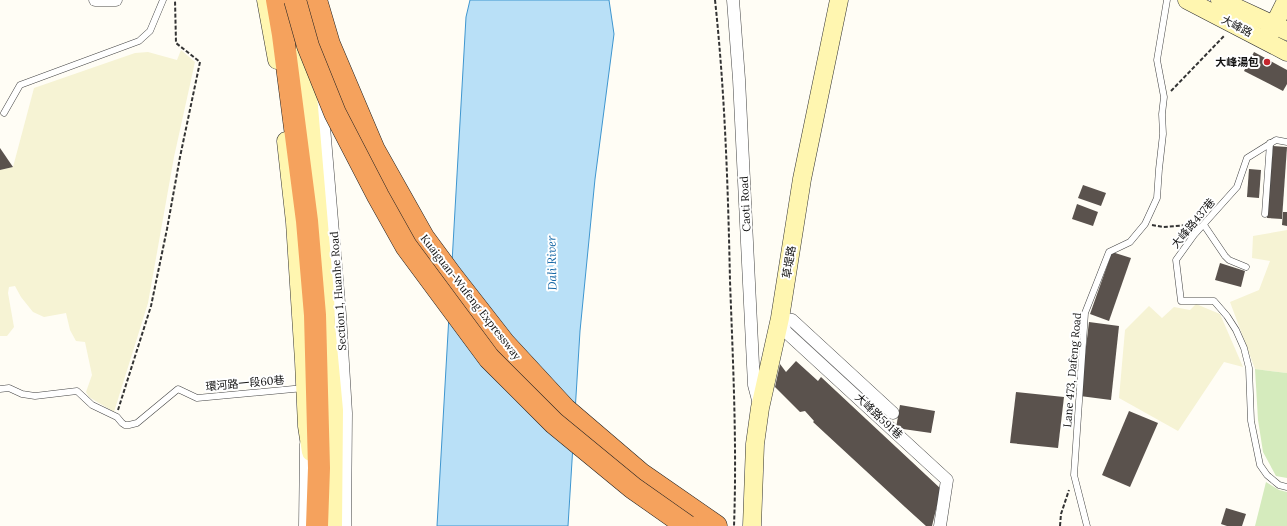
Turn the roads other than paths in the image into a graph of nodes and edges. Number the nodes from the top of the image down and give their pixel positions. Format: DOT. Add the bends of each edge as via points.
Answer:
graph roads {
  1 [pos="95,0"];
  2 [pos="116,0"];
  3 [pos="163,0"];
  4 [pos="266,0"];
  5 [pos="277,0"];
  6 [pos="294,0"];
  7 [pos="306,0"];
  8 [pos="316,0"];
  9 [pos="733,0"];
  10 [pos="839,0"];
  11 [pos="1167,0"];
  12 [pos="1187,0"];
  13 [pos="1220,0"];
  14 [pos="1285,3"];
  15 [pos="1281,28"];
  16 [pos="1266,41"];
  17 [pos="1287,52"];
  18 [pos="305,60"];
  19 [pos="4,113"];
  20 [pos="1287,142"];
  21 [pos="1270,143"];
  22 [pos="1265,214"];
  23 [pos="1204,224"];
  24 [pos="1246,267"];
  25 [pos="780,318"];
  26 [pos="305,388"];
  27 [pos="0,389"];
  28 [pos="760,408"];
  29 [pos="893,413"];
  30 [pos="306,426"];
  31 [pos="1287,487"];
  32 [pos="305,526"];
  33 [pos="313,526"];
  34 [pos="317,526"];
  35 [pos="333,526"];
  36 [pos="345,526"];
  37 [pos="687,526"];
  38 [pos="716,526"];
  39 [pos="752,526"];
  40 [pos="940,526"];
  41 [pos="1087,526"];
  1 -- 2 [label="street"];
  3 -- 19 [label="lane" via="150,31 139,41 20,85"];
  4 -- 26 [label="street" via="277,59 295,222"];
  5 -- 34 [label="highway" via="307,222 315,315 319,468"];
  6 -- 37 [label="highway, Kuaiguan-Wufeng Expressway, bridge" via="308,46 335,113 378,196 406,246 484,352 554,423 633,488"];
  7 -- 18 [label="street, Section 1, Huanhe Road"];
  8 -- 38 [label="highway, Kuaiguan-Wufeng Expressway" via="329,44 374,150 423,237 451,275 504,343 565,409 642,474"];
  9 -- 28 [label="street, Caoti Road" via="754,385"];
  10 -- 25 [label="street, 草堤路" via="802,180"];
  11 -- 41 [label="lane, Lane 473, Dafeng Road" via="1157,60 1164,97 1157,198 1145,224 1130,242 1109,252 1085,313 1074,475"];
  12 -- 16 [label="street, 大峰路"];
  13 -- 15 [label="street, 大峰路"];
  14 -- 15 [label="street"];
  15 -- 16 [label="street"];
  16 -- 17 [label="street, 大峰路"];
  18 -- 35 [label="street, Section 1, Huanhe Road" via="334,410"];
  18 -- 36 [label="street, Section 1, Huanhe Road" via="324,127 339,300 346,413"];
  20 -- 21 [label="lane, 大峰路437巷" via="1276,140"];
  21 -- 22 [label="lane"];
  21 -- 23 [label="lane, 大峰路437巷" via="1247,158 1238,187"];
  23 -- 24 [label="lane" via="1225,256"];
  23 -- 31 [label="lane, 大峰路437巷" via="1176,260 1181,301 1214,302 1236,330 1249,368 1251,421 1260,464 1267,475 1279,485"];
  25 -- 28 [label="street, 草堤路"];
  25 -- 29 [label="street" via="792,320"];
  25 -- 40 [label="street, 大峰路591巷" via="786,332 947,480"];
  26 -- 27 [label="lane, 環河路一段60巷" via="197,398 178,389 133,425 125,425 118,417 92,405 77,391 35,396 9,388"];
  26 -- 30 [label="street"];
  28 -- 39 [label="street, 草堤路" via="755,444"];
  30 -- 32 [label="street"];
  30 -- 33 [label="street" via="312,461"];
}
